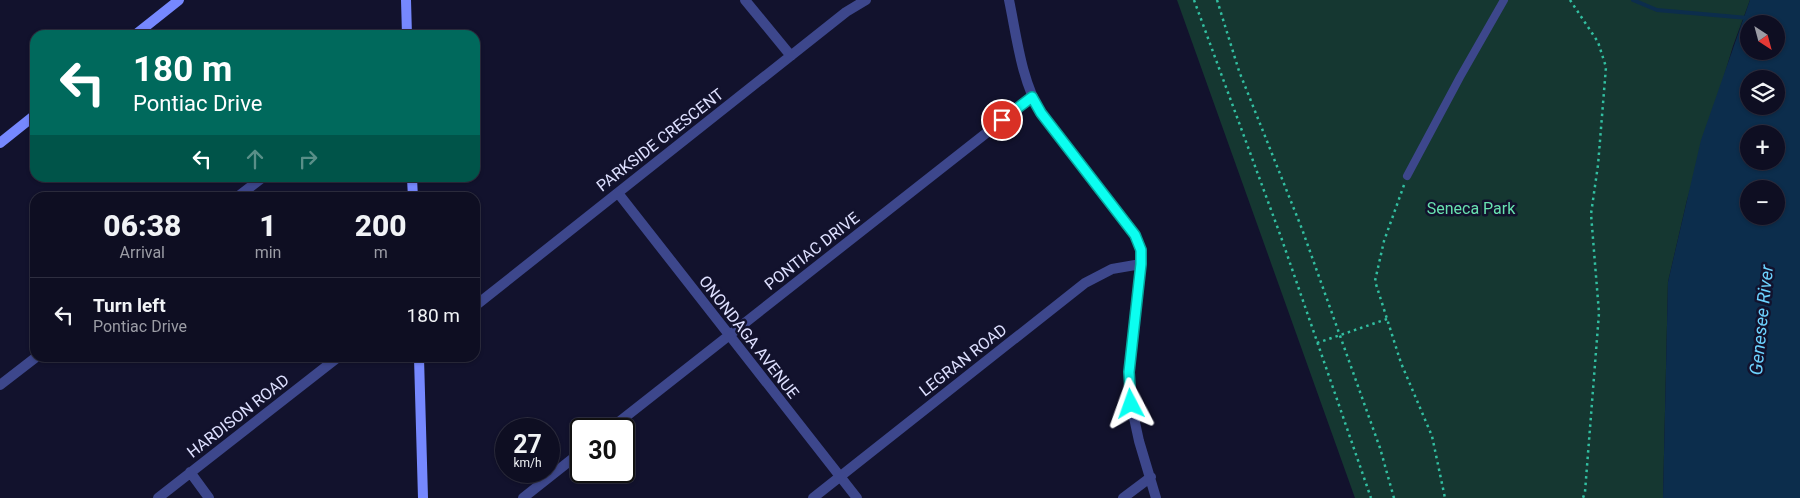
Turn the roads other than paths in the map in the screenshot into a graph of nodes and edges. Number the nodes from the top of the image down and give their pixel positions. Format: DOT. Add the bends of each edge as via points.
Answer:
graph roads {
  1 [pos="179,0"];
  2 [pos="406,0"];
  3 [pos="745,0"];
  4 [pos="866,0"];
  5 [pos="1009,0"];
  6 [pos="1504,0"];
  7 [pos="141,30"];
  8 [pos="407,30"];
  9 [pos="791,56"];
  10 [pos="1032,97"];
  11 [pos="30,119"];
  12 [pos="0,143"];
  13 [pos="1407,176"];
  14 [pos="257,182"];
  15 [pos="244,192"];
  16 [pos="618,193"];
  17 [pos="1141,264"];
  18 [pos="480,302"];
  19 [pos="728,336"];
  20 [pos="30,362"];
  21 [pos="332,362"];
  22 [pos="419,362"];
  23 [pos="0,385"];
  24 [pos="624,418"];
  25 [pos="570,461"];
  26 [pos="190,472"];
  27 [pos="840,477"];
  28 [pos="1150,477"];
  29 [pos="158,498"];
  30 [pos="209,498"];
  31 [pos="423,498"];
  32 [pos="523,498"];
  33 [pos="813,498"];
  34 [pos="857,498"];
  35 [pos="1123,498"];
  36 [pos="1156,498"];
  1 -- 7 [label="main road"];
  2 -- 8 [label="main road"];
  3 -- 9 [label="street"];
  4 -- 9 [label="street, PARKSIDE CRESCENT"];
  5 -- 10 [label="street"];
  6 -- 13 [label="lane"];
  9 -- 16 [label="street, PARKSIDE CRESCENT"];
  10 -- 17 [label="street" via="1135,235 1141,250"];
  10 -- 19 [label="street, PONTIAC DRIVE"];
  11 -- 12 [label="main road"];
  14 -- 15 [label="street"];
  16 -- 18 [label="street, PARKSIDE CRESCENT"];
  16 -- 19 [label="street, ONONDAGA AVENUE"];
  17 -- 27 [label="street, LEGRAN ROAD" via="1112,269 1085,283"];
  17 -- 28 [label="street" via="1129,372 1131,404"];
  19 -- 24 [label="street, PONTIAC DRIVE"];
  19 -- 27 [label="street, ONONDAGA AVENUE"];
  20 -- 23 [label="street"];
  21 -- 26 [label="street, HARDISON ROAD"];
  22 -- 31 [label="main road"];
  25 -- 32 [label="street"];
  26 -- 29 [label="street, HARDISON ROAD"];
  26 -- 30 [label="street"];
  27 -- 33 [label="street, LEGRAN ROAD"];
  27 -- 34 [label="street, ONONDAGA AVENUE"];
  28 -- 35 [label="street"];
  28 -- 36 [label="street"];
}
